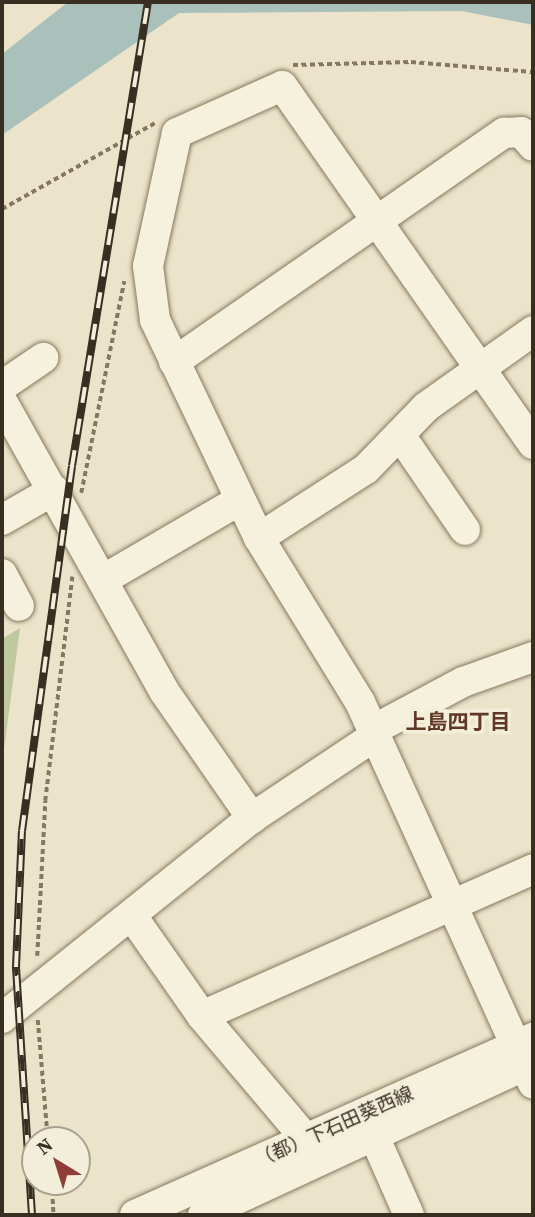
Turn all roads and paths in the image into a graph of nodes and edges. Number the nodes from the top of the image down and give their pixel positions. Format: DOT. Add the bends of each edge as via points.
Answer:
graph roads {
  1 [pos="279,66"];
  2 [pos="533,72"];
  3 [pos="167,118"];
  4 [pos="156,123"];
  5 [pos="153,136"];
  6 [pos="533,146"];
  7 [pos="2,209"];
  8 [pos="377,222"];
  9 [pos="126,270"];
  10 [pos="533,331"];
  11 [pos="43,358"];
  12 [pos="174,362"];
  13 [pos="480,368"];
  14 [pos="2,386"];
  15 [pos="2,401"];
  16 [pos="400,435"];
  17 [pos="533,444"];
  18 [pos="54,491"];
  19 [pos="240,500"];
  20 [pos="2,520"];
  21 [pos="75,524"];
  22 [pos="465,530"];
  23 [pos="259,538"];
  24 [pos="73,562"];
  25 [pos="2,574"];
  26 [pos="106,578"];
  27 [pos="19,606"];
  28 [pos="533,657"];
  29 [pos="374,733"];
  30 [pos="252,818"];
  31 [pos="533,869"];
  32 [pos="452,905"];
  33 [pos="132,916"];
  34 [pos="36,989"];
  35 [pos="202,1016"];
  36 [pos="2,1018"];
  37 [pos="528,1059"];
  38 [pos="47,1126"];
  39 [pos="374,1136"];
  40 [pos="306,1139"];
  41 [pos="53,1196"];
  42 [pos="54,1215"];
  43 [pos="135,1215"];
  44 [pos="203,1215"];
  45 [pos="409,1215"];
  1 -- 2 [label="path" via="411,61"];
  3 -- 4 [label="path"];
  4 -- 5 [label="path"];
  4 -- 7 [label="path"];
  6 -- 8 [label="street" via="521,132 504,133"];
  8 -- 12 [label="street"];
  8 -- 12 [label="street" via="282,86 181,129 168,154 148,266 152,314"];
  8 -- 13 [label="street"];
  9 -- 21 [label="path"];
  10 -- 13 [label="street"];
  11 -- 14 [label="street"];
  12 -- 19 [label="street"];
  13 -- 16 [label="street" via="426,407"];
  13 -- 17 [label="street"];
  15 -- 18 [label="street"];
  16 -- 22 [label="street"];
  16 -- 23 [label="street" via="366,469"];
  18 -- 20 [label="street"];
  18 -- 21 [label="street"];
  19 -- 23 [label="street"];
  19 -- 26 [label="street"];
  21 -- 26 [label="street"];
  23 -- 29 [label="street"];
  24 -- 34 [label="path" via="45,801"];
  25 -- 27 [label="street"];
  26 -- 30 [label="street" via="164,691"];
  28 -- 29 [label="street" via="463,682"];
  29 -- 30 [label="street"];
  29 -- 32 [label="street"];
  30 -- 33 [label="street"];
  31 -- 32 [label="street"];
  32 -- 35 [label="street"];
  32 -- 37 [label="street"];
  33 -- 34 [label="street"];
  33 -- 35 [label="street"];
  34 -- 36 [label="street"];
  34 -- 38 [label="path"];
  35 -- 40 [label="street"];
  37 -- 39 [label="street, （都）下石田葵西線"];
  37 -- 40 [label="street, （都）下石田葵西線"];
  39 -- 44 [label="street, （都）下石田葵西線"];
  39 -- 45 [label="street"];
  40 -- 43 [label="street, （都）下石田葵西線"];
  41 -- 42 [label="path"];
}
